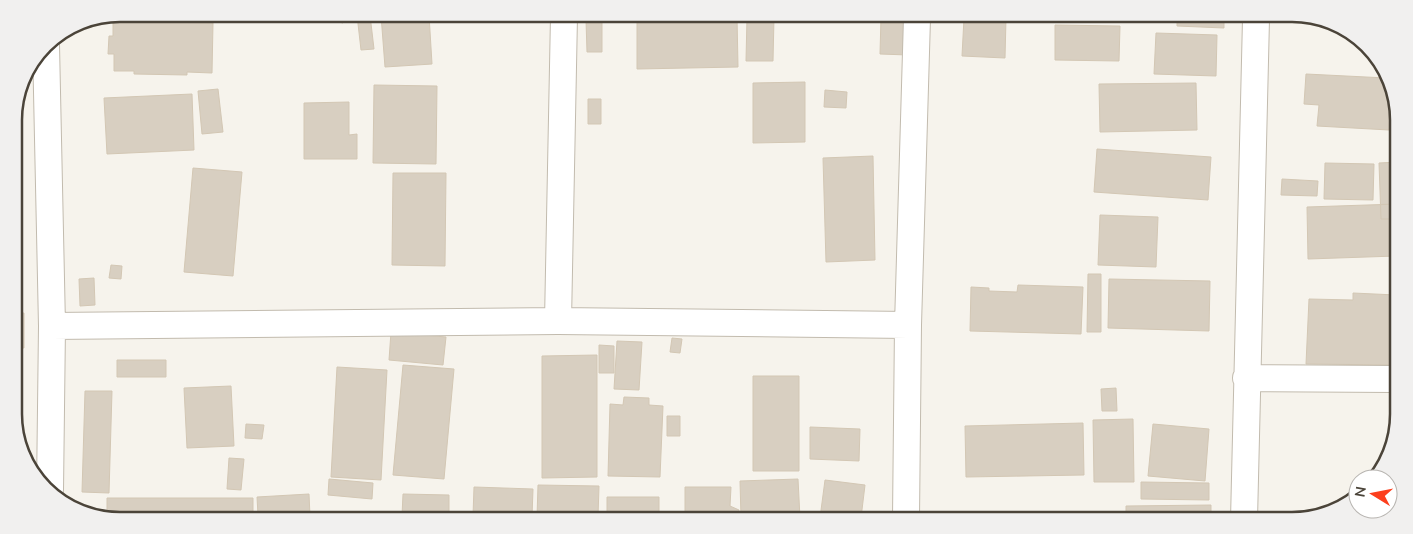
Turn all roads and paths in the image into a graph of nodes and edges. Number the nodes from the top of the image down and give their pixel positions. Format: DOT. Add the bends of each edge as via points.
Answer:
graph roads {
  1 [pos="564,22"];
  2 [pos="917,22"];
  3 [pos="1256,22"];
  4 [pos="46,57"];
  5 [pos="558,321"];
  6 [pos="908,325"];
  7 [pos="52,326"];
  8 [pos="1246,378"];
  9 [pos="1390,378"];
  10 [pos="50,481"];
  11 [pos="906,511"];
  12 [pos="1244,511"];
  1 -- 5 [label="street"];
  2 -- 6 [label="street"];
  3 -- 8 [label="street"];
  4 -- 7 [label="street"];
  5 -- 6 [label="street"];
  5 -- 7 [label="street"];
  6 -- 11 [label="street"];
  7 -- 10 [label="street"];
  8 -- 9 [label="street"];
  8 -- 12 [label="street"];
}
